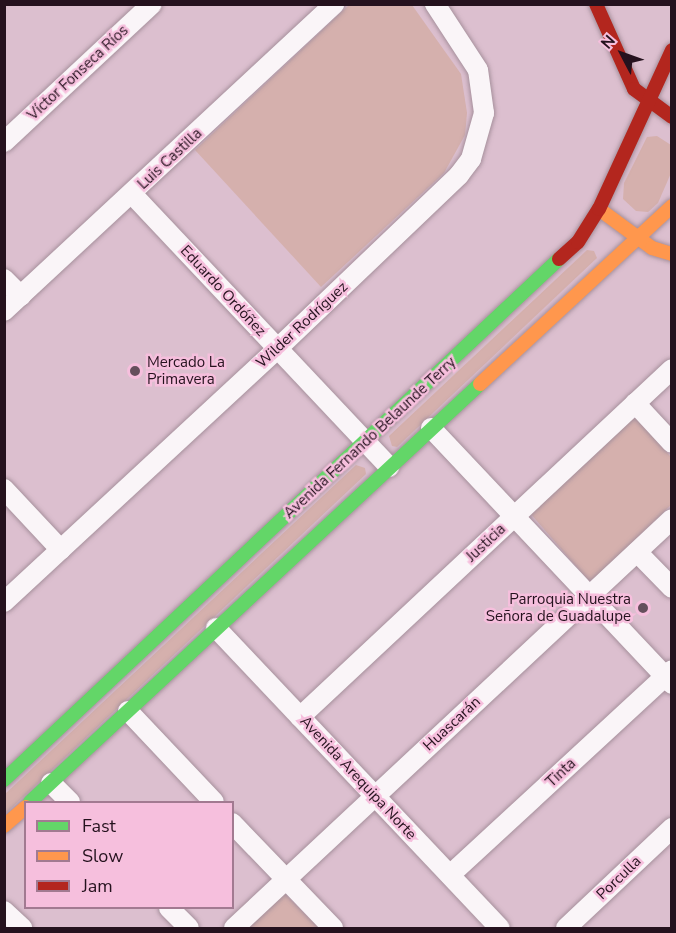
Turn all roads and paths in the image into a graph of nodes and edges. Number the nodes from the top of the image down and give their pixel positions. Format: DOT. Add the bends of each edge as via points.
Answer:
graph roads {
  1 [pos="152,4"];
  2 [pos="333,4"];
  3 [pos="435,4"];
  4 [pos="596,4"];
  5 [pos="672,50"];
  6 [pos="650,102"];
  7 [pos="672,117"];
  8 [pos="4,142"];
  9 [pos="132,194"];
  10 [pos="672,206"];
  11 [pos="599,209"];
  12 [pos="655,224"];
  13 [pos="672,229"];
  14 [pos="636,238"];
  15 [pos="672,254"];
  16 [pos="4,279"];
  17 [pos="21,296"];
  18 [pos="4,311"];
  19 [pos="277,349"];
  20 [pos="672,369"];
  21 [pos="635,403"];
  22 [pos="431,428"];
  23 [pos="366,442"];
  24 [pos="672,443"];
  25 [pos="390,467"];
  26 [pos="4,489"];
  27 [pos="515,517"];
  28 [pos="672,519"];
  29 [pos="61,549"];
  30 [pos="637,552"];
  31 [pos="672,588"];
  32 [pos="589,596"];
  33 [pos="4,602"];
  34 [pos="216,628"];
  35 [pos="669,677"];
  36 [pos="128,711"];
  37 [pos="300,717"];
  38 [pos="4,780"];
  39 [pos="51,783"];
  40 [pos="375,796"];
  41 [pos="31,801"];
  42 [pos="69,801"];
  43 [pos="212,801"];
  44 [pos="24,809"];
  45 [pos="234,825"];
  46 [pos="4,826"];
  47 [pos="672,828"];
  48 [pos="450,875"];
  49 [pos="286,880"];
  50 [pos="170,909"];
  51 [pos="4,911"];
  52 [pos="22,928"];
  53 [pos="189,928"];
  54 [pos="234,928"];
  55 [pos="333,928"];
  56 [pos="500,928"];
  57 [pos="566,928"];
  1 -- 8 [label="street, Víctor Fonseca Ríos"];
  2 -- 9 [label="street, Luis Castilla"];
  3 -- 19 [label="street, Wilder Rodríguez" via="478,69 484,113 471,159 459,175"];
  4 -- 6 [label="main road" via="634,89"];
  5 -- 6 [label="main road, Avenida Fernando Belaunde Terry"];
  6 -- 7 [label="main road"];
  6 -- 11 [label="main road, Avenida Fernando Belaunde Terry"];
  9 -- 17 [label="street, Luis Castilla"];
  9 -- 19 [label="street, Eduardo Ordóñez"];
  10 -- 12 [label="main road"];
  11 -- 12 [label="main road"];
  11 -- 14 [label="main road"];
  11 -- 23 [label="main road, Avenida Fernando Belaunde Terry" via="578,242"];
  12 -- 13 [label="main road"];
  12 -- 14 [label="main road"];
  14 -- 15 [label="main road"];
  14 -- 22 [label="main road"];
  16 -- 17 [label="street"];
  17 -- 18 [label="street, Luis Castilla"];
  19 -- 23 [label="street, Eduardo Ordóñez"];
  19 -- 29 [label="street, Wilder Rodríguez"];
  20 -- 21 [label="street, Justicia"];
  21 -- 24 [label="street"];
  21 -- 27 [label="street, Justicia"];
  22 -- 25 [label="main road"];
  22 -- 27 [label="street"];
  23 -- 25 [label="street, Eduardo Ordóñez"];
  23 -- 38 [label="main road, Avenida Fernando Belaunde Terry"];
  25 -- 34 [label="main road"];
  26 -- 29 [label="street"];
  27 -- 32 [label="street"];
  27 -- 37 [label="street, Justicia"];
  28 -- 30 [label="street, Huascarán"];
  29 -- 33 [label="street, Wilder Rodríguez"];
  30 -- 31 [label="street"];
  30 -- 32 [label="street, Huascarán"];
  32 -- 35 [label="street"];
  32 -- 40 [label="street, Huascarán"];
  34 -- 36 [label="main road"];
  34 -- 37 [label="street, Avenida Arequipa Norte"];
  35 -- 48 [label="street, Tinta"];
  36 -- 39 [label="main road"];
  36 -- 43 [label="street"];
  37 -- 40 [label="street, Avenida Arequipa Norte"];
  39 -- 41 [label="main road"];
  39 -- 42 [label="street"];
  40 -- 48 [label="street, Avenida Arequipa Norte"];
  40 -- 49 [label="street, Huascarán"];
  44 -- 46 [label="main road"];
  45 -- 49 [label="street"];
  47 -- 57 [label="street, Porculla"];
  48 -- 56 [label="street, Avenida Arequipa Norte"];
  49 -- 54 [label="street, Huascarán"];
  49 -- 55 [label="street"];
  50 -- 53 [label="street"];
  51 -- 52 [label="street"];
}
